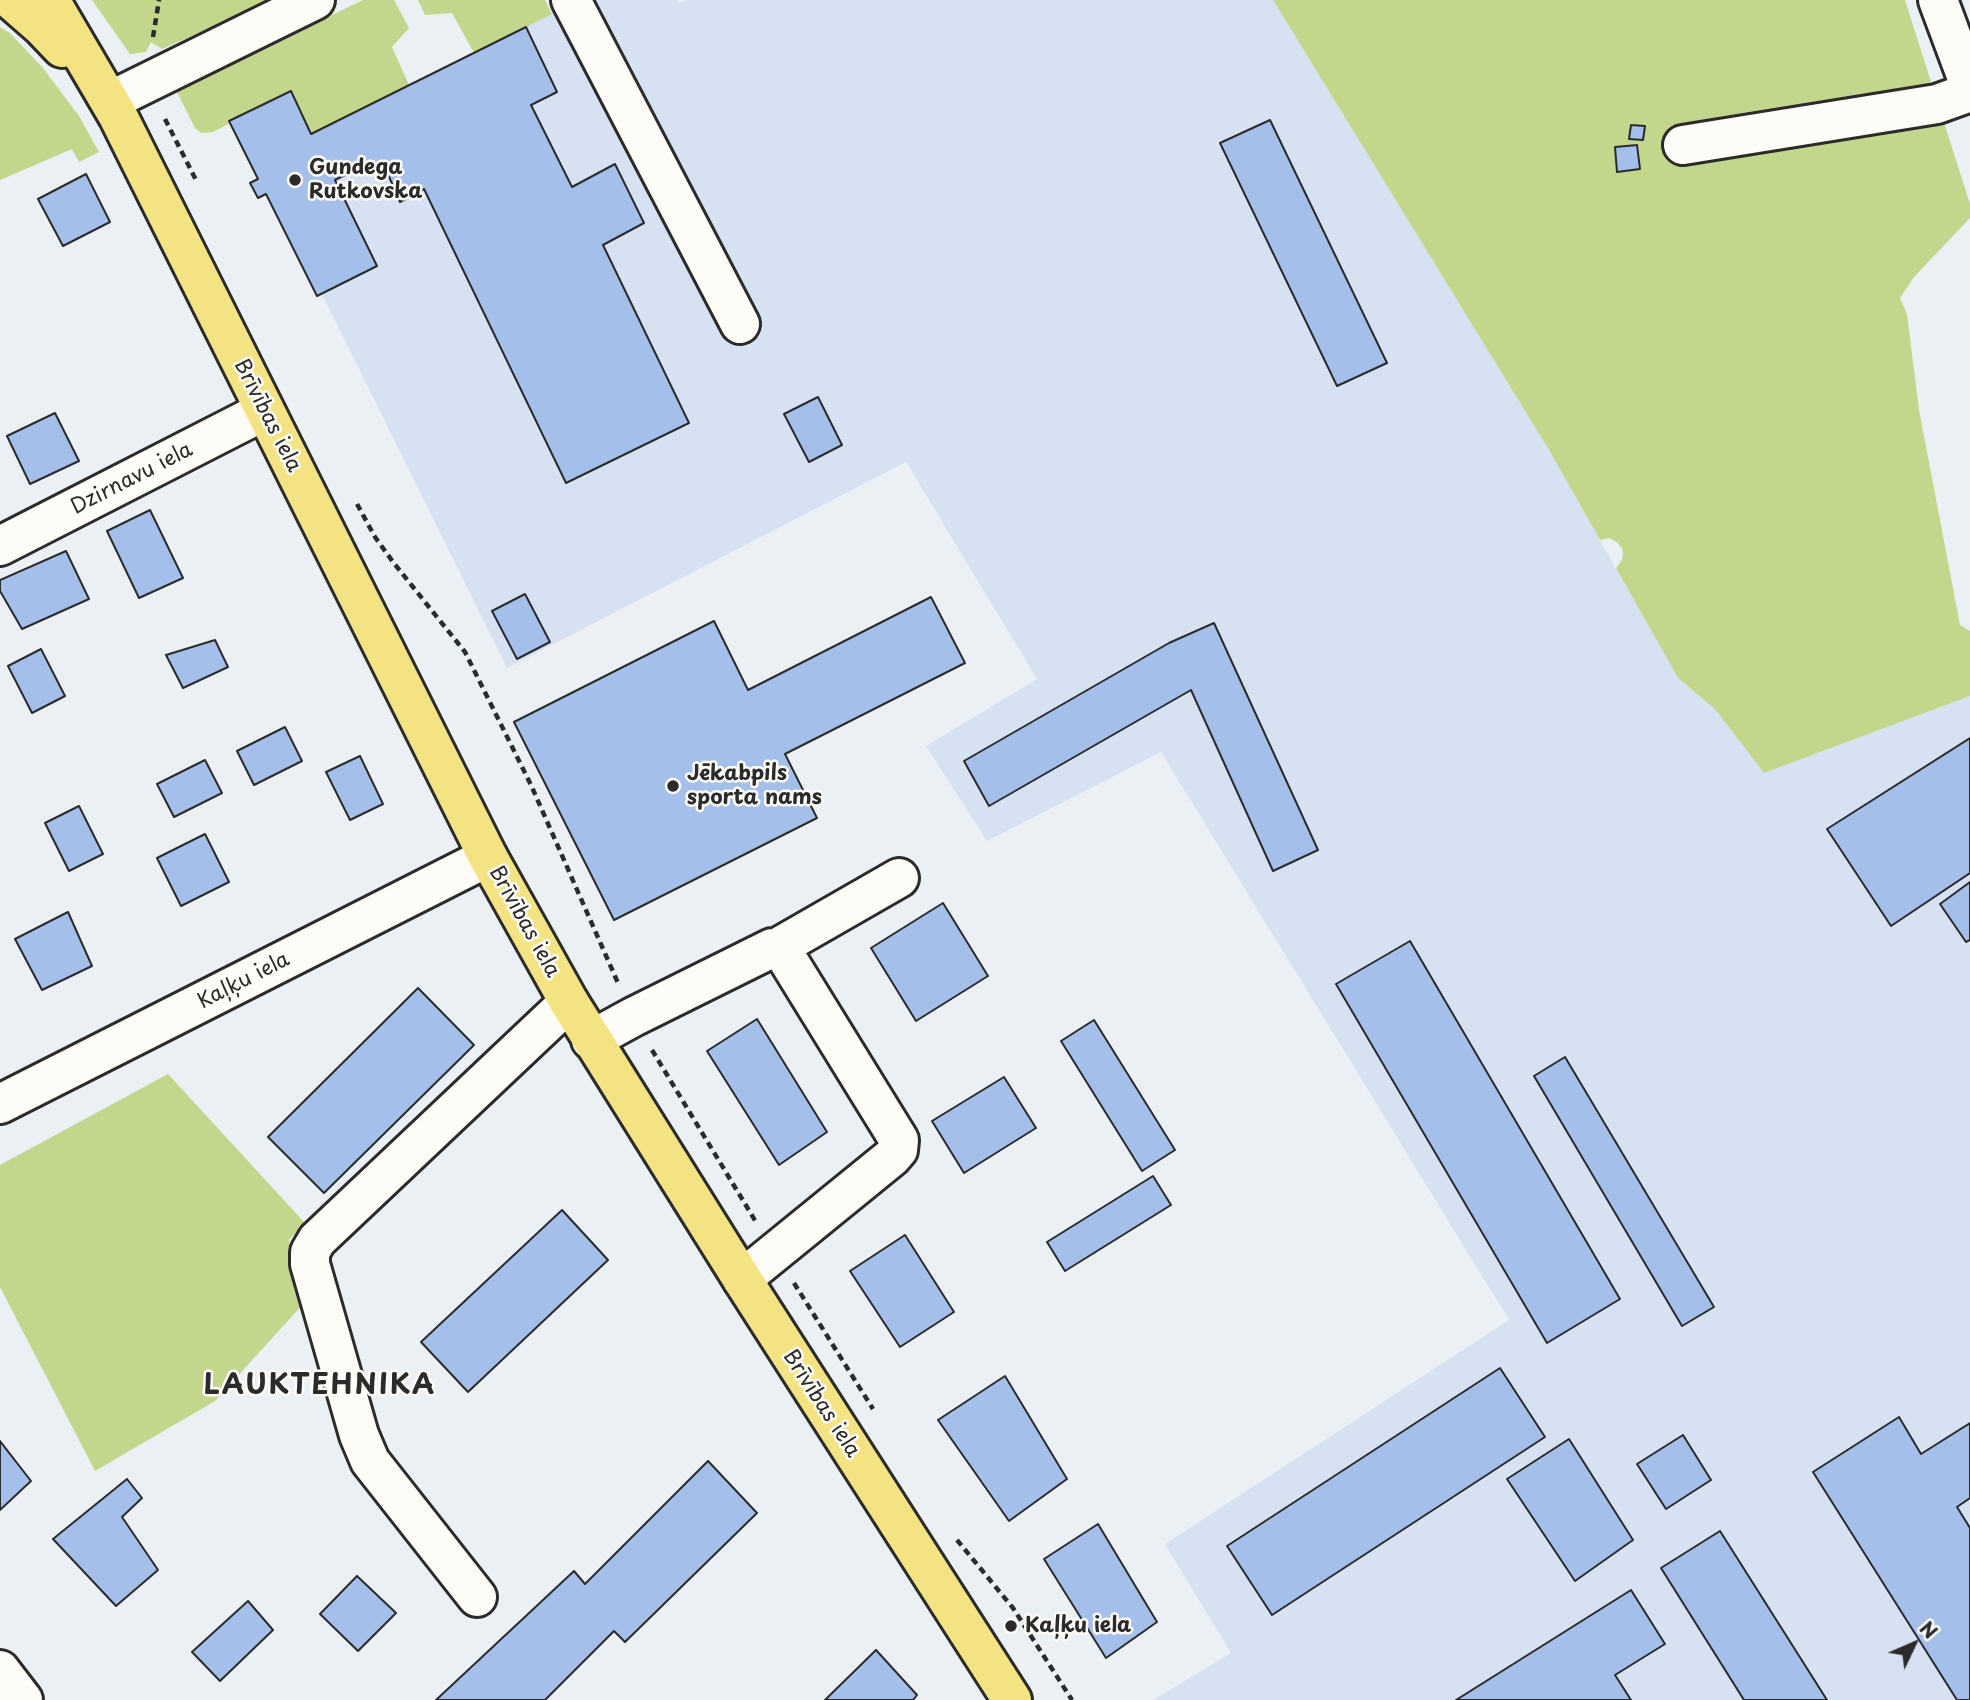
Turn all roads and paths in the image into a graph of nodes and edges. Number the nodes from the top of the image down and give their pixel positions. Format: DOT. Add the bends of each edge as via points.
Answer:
graph roads {
  1 [pos="11,0"];
  2 [pos="50,0"];
  3 [pos="315,0"];
  4 [pos="572,0"];
  5 [pos="1938,0"];
  6 [pos="1970,86"];
  7 [pos="1970,92"];
  8 [pos="126,93"];
  9 [pos="1683,145"];
  10 [pos="198,186"];
  11 [pos="740,324"];
  12 [pos="264,411"];
  13 [pos="356,501"];
  14 [pos="0,546"];
  15 [pos="488,858"];
  16 [pos="899,878"];
  17 [pos="777,948"];
  18 [pos="569,1002"];
  19 [pos="633,1017"];
  20 [pos="591,1040"];
  21 [pos="0,1104"];
  22 [pos="775,1252"];
  23 [pos="742,1279"];
  24 [pos="880,1419"];
  25 [pos="951,1530"];
  26 [pos="477,1597"];
  27 [pos="0,1670"];
  28 [pos="23,1700"];
  29 [pos="1012,1700"];
  30 [pos="1072,1700"];
  1 -- 8 [label="main road"];
  2 -- 8 [label="main road"];
  3 -- 8 [label="street"];
  4 -- 11 [label="street"];
  5 -- 6 [label="street"];
  7 -- 9 [label="street" via="1937,104"];
  8 -- 10 [label="path" via="175,137"];
  8 -- 12 [label="main road, Brīvības iela"];
  12 -- 14 [label="street, Dzirnavu iela"];
  12 -- 15 [label="main road, Brīvības iela"];
  13 -- 19 [label="path" via="381,545 471,664 531,785"];
  15 -- 18 [label="main road, Brīvības iela"];
  15 -- 21 [label="street, Kaļķu iela"];
  16 -- 17 [label="street"];
  17 -- 19 [label="street"];
  17 -- 22 [label="street" via="898,1140 898,1150"];
  18 -- 20 [label="main road, Brīvības iela"];
  18 -- 26 [label="street" via="317,1240 310,1252 313,1278 370,1461"];
  19 -- 20 [label="street"];
  19 -- 22 [label="path"];
  20 -- 23 [label="main road, Brīvības iela"];
  22 -- 23 [label="street"];
  22 -- 24 [label="path"];
  23 -- 29 [label="main road, Brīvības iela"];
  25 -- 30 [label="path" via="1013,1608"];
  27 -- 28 [label="street"];
}
